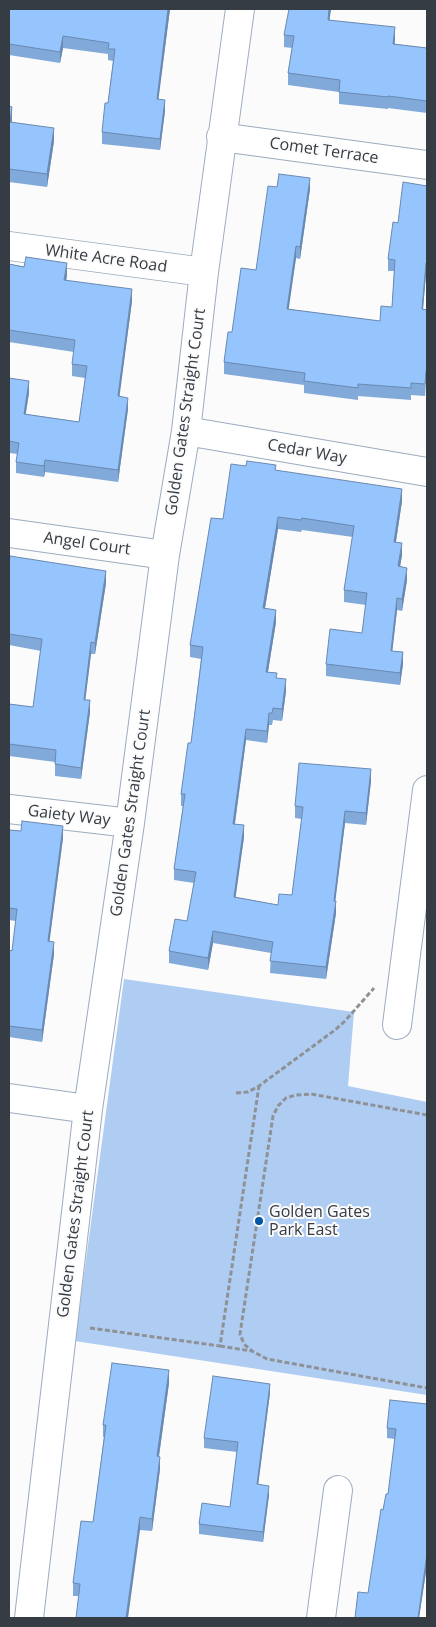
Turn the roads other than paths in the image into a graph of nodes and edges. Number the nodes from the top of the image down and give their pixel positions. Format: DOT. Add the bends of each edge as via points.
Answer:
graph roads {
  1 [pos="240,9"];
  2 [pos="222,137"];
  3 [pos="427,165"];
  4 [pos="9,246"];
  5 [pos="204,272"];
  6 [pos="186,431"];
  7 [pos="427,472"];
  8 [pos="9,533"];
  9 [pos="165,555"];
  10 [pos="427,790"];
  11 [pos="9,809"];
  12 [pos="130,823"];
  13 [pos="397,1024"];
  14 [pos="9,1098"];
  15 [pos="88,1109"];
  16 [pos="338,1490"];
  17 [pos="29,1618"];
  18 [pos="321,1618"];
  1 -- 2 [label="street, Golden Gates Straight Court"];
  2 -- 3 [label="street, Comet Terrace"];
  2 -- 5 [label="street, Golden Gates Straight Court"];
  4 -- 5 [label="street, White Acre Road"];
  5 -- 6 [label="street, Golden Gates Straight Court"];
  6 -- 7 [label="street, Cedar Way"];
  6 -- 9 [label="street, Golden Gates Straight Court"];
  8 -- 9 [label="street, Angel Court"];
  9 -- 12 [label="street, Golden Gates Straight Court"];
  10 -- 13 [label="street"];
  11 -- 12 [label="street, Gaiety Way"];
  12 -- 15 [label="street, Golden Gates Straight Court"];
  14 -- 15 [label="street"];
  15 -- 17 [label="street, Golden Gates Straight Court"];
  16 -- 18 [label="street"];
}
